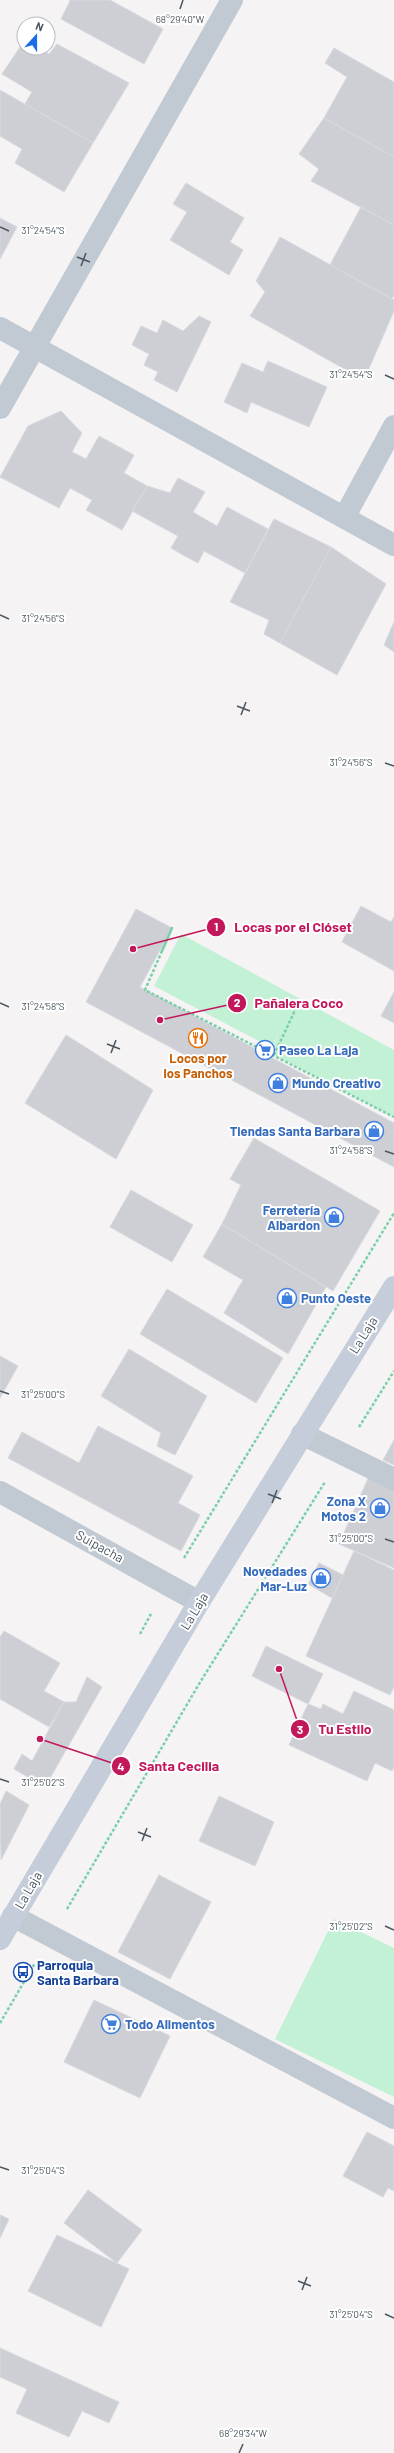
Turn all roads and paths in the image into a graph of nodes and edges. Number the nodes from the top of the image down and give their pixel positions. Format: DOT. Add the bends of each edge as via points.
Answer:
graph roads {
  1 [pos="232,0"];
  2 [pos="0,328"];
  3 [pos="34,347"];
  4 [pos="0,408"];
  5 [pos="394,426"];
  6 [pos="345,516"];
  7 [pos="394,545"];
  8 [pos="162,952"];
  9 [pos="298,1004"];
  10 [pos="274,1055"];
  11 [pos="394,1117"];
  12 [pos="394,1287"];
  13 [pos="394,1371"];
  14 [pos="302,1434"];
  15 [pos="342,1453"];
  16 [pos="394,1479"];
  17 [pos="0,1492"];
  18 [pos="199,1602"];
  19 [pos="13,1916"];
  20 [pos="51,1936"];
  21 [pos="0,1939"];
  22 [pos="0,2023"];
  23 [pos="394,2118"];
  1 -- 3 [label="street"];
  2 -- 3 [label="street"];
  3 -- 4 [label="street"];
  3 -- 6 [label="street"];
  5 -- 6 [label="street"];
  6 -- 7 [label="street"];
  8 -- 10 [label="path" via="172,928 145,990"];
  9 -- 10 [label="path"];
  10 -- 11 [label="path"];
  12 -- 14 [label="main road, La Laja"];
  13 -- 15 [label="path"];
  14 -- 15 [label="street"];
  14 -- 18 [label="main road, La Laja"];
  15 -- 16 [label="street"];
  15 -- 20 [label="path" via="199,1684"];
  17 -- 18 [label="street, Suipacha"];
  18 -- 19 [label="main road, La Laja"];
  19 -- 20 [label="street"];
  19 -- 21 [label="main road, La Laja"];
  20 -- 22 [label="path"];
  20 -- 23 [label="street"];
}
